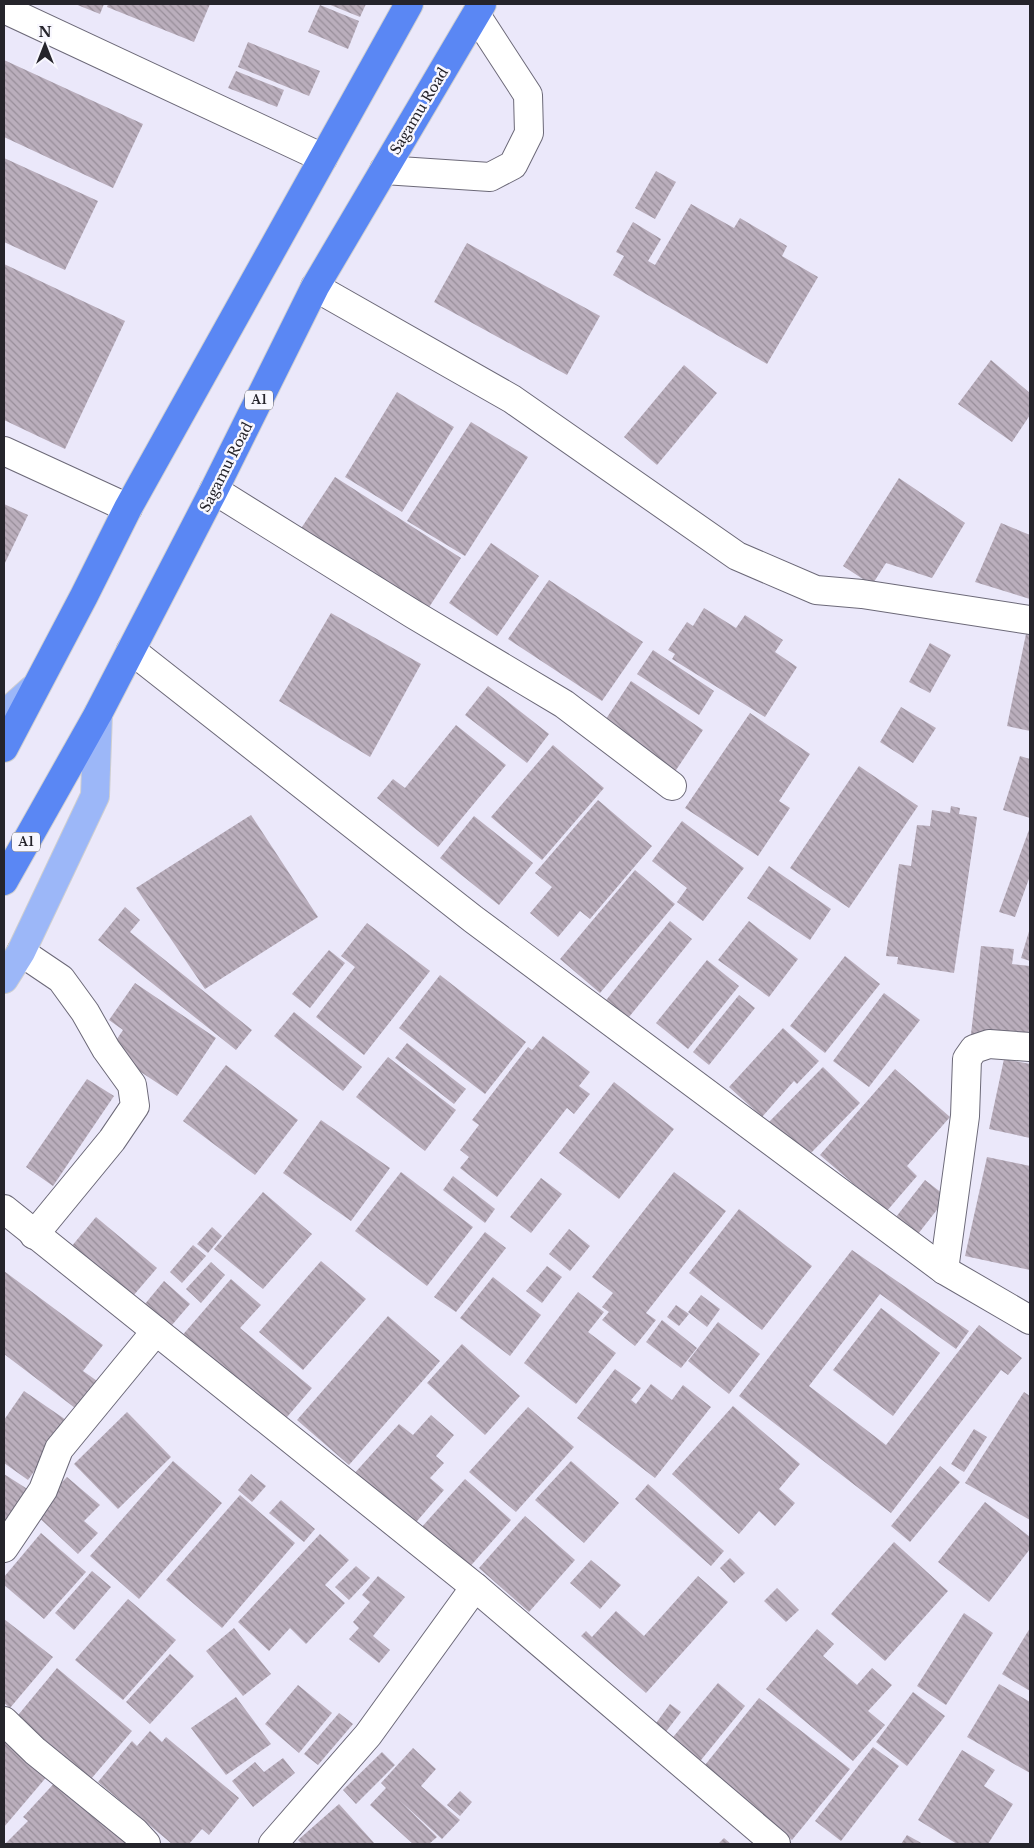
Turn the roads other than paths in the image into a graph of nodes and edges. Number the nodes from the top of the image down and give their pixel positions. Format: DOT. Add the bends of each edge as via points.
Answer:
graph roads {
  1 [pos="409,4"];
  2 [pos="4,9"];
  3 [pos="479,9"];
  4 [pos="324,158"];
  5 [pos="384,170"];
  6 [pos="315,288"];
  7 [pos="4,451"];
  8 [pos="214,490"];
  9 [pos="128,508"];
  10 [pos="1030,620"];
  11 [pos="131,650"];
  12 [pos="34,689"];
  13 [pos="98,714"];
  14 [pos="4,715"];
  15 [pos="4,748"];
  16 [pos="672,786"];
  17 [pos="4,881"];
  18 [pos="21,952"];
  19 [pos="4,979"];
  20 [pos="1030,1047"];
  21 [pos="4,1209"];
  22 [pos="34,1234"];
  23 [pos="944,1270"];
  24 [pos="1030,1320"];
  25 [pos="156,1331"];
  26 [pos="4,1548"];
  27 [pos="475,1587"];
  28 [pos="4,1721"];
  29 [pos="146,1844"];
  30 [pos="273,1844"];
  31 [pos="776,1844"];
  1 -- 4 [label="highway"];
  2 -- 4 [label="street"];
  3 -- 5 [label="highway, Sagamu Road / A1"];
  3 -- 5 [label="street" via="528,94 529,133 513,165 490,177"];
  4 -- 9 [label="highway"];
  5 -- 6 [label="highway, Sagamu Road / A1"];
  6 -- 8 [label="highway, Sagamu Road / A1"];
  6 -- 10 [label="street" via="512,398 737,556 816,590"];
  7 -- 9 [label="street"];
  8 -- 11 [label="highway, Sagamu Road / A1"];
  8 -- 16 [label="street" via="564,704"];
  9 -- 12 [label="highway"];
  11 -- 13 [label="highway, Sagamu Road / A1"];
  11 -- 23 [label="street" via="473,919"];
  12 -- 14 [label="main road"];
  12 -- 15 [label="highway"];
  13 -- 17 [label="highway, Sagamu Road / A1"];
  13 -- 18 [label="main road" via="95,796"];
  18 -- 19 [label="main road"];
  18 -- 22 [label="street" via="61,979 132,1085 135,1106 112,1140"];
  20 -- 23 [label="street" via="989,1044 974,1050 967,1059 966,1116"];
  21 -- 22 [label="street"];
  22 -- 25 [label="street"];
  23 -- 24 [label="street"];
  25 -- 26 [label="street" via="59,1449 43,1490"];
  25 -- 27 [label="street"];
  27 -- 30 [label="street" via="368,1735"];
  27 -- 31 [label="street"];
  28 -- 29 [label="street"];
}
